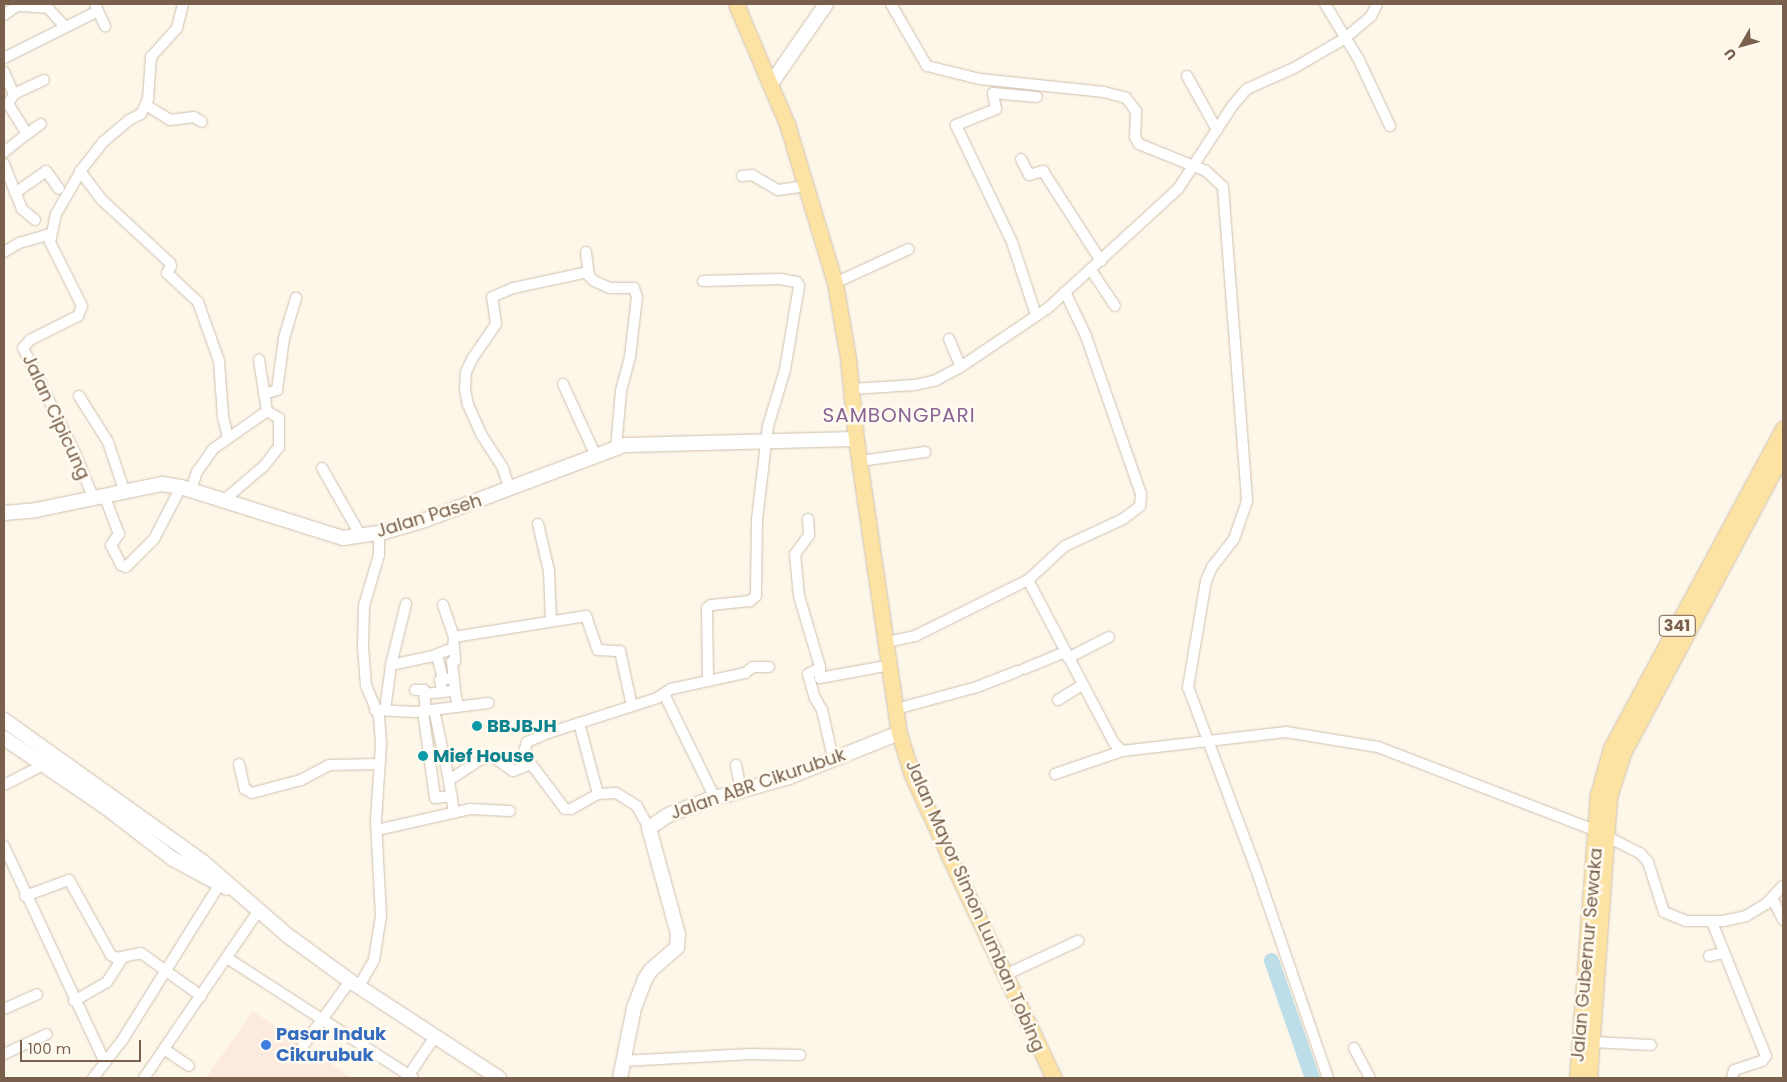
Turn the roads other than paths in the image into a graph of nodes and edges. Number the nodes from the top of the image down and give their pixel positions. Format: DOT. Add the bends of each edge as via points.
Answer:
graph roads {
  1 [pos="183,4"];
  2 [pos="736,4"];
  3 [pos="826,4"];
  4 [pos="891,4"];
  5 [pos="1325,4"];
  6 [pos="1377,4"];
  7 [pos="20,5"];
  8 [pos="96,7"];
  9 [pos="4,15"];
  10 [pos="105,26"];
  11 [pos="65,27"];
  12 [pos="1344,39"];
  13 [pos="4,58"];
  14 [pos="4,72"];
  15 [pos="1188,76"];
  16 [pos="44,80"];
  17 [pos="770,84"];
  18 [pos="1025,91"];
  19 [pos="14,94"];
  20 [pos="1037,97"];
  21 [pos="146,104"];
  22 [pos="202,122"];
  23 [pos="41,124"];
  24 [pos="1390,126"];
  25 [pos="1217,130"];
  26 [pos="27,134"];
  27 [pos="4,152"];
  28 [pos="1021,160"];
  29 [pos="4,164"];
  30 [pos="1192,168"];
  31 [pos="80,171"];
  32 [pos="742,176"];
  33 [pos="805,186"];
  34 [pos="59,189"];
  35 [pos="15,192"];
  36 [pos="35,220"];
  37 [pos="50,231"];
  38 [pos="909,250"];
  39 [pos="4,252"];
  40 [pos="586,252"];
  41 [pos="1102,261"];
  42 [pos="1091,270"];
  43 [pos="588,272"];
  44 [pos="703,281"];
  45 [pos="835,283"];
  46 [pos="1066,292"];
  47 [pos="296,298"];
  48 [pos="1115,306"];
  49 [pos="1036,315"];
  50 [pos="949,339"];
  51 [pos="259,360"];
  52 [pos="961,367"];
  53 [pos="563,384"];
  54 [pos="852,390"];
  55 [pos="264,394"];
  56 [pos="79,396"];
  57 [pos="267,411"];
  58 [pos="1783,428"];
  59 [pos="228,437"];
  60 [pos="856,439"];
  61 [pos="767,443"];
  62 [pos="616,448"];
  63 [pos="925,452"];
  64 [pos="1783,453"];
  65 [pos="596,456"];
  66 [pos="860,461"];
  67 [pos="322,468"];
  68 [pos="186,489"];
  69 [pos="124,490"];
  70 [pos="510,490"];
  71 [pos="98,496"];
  72 [pos="224,500"];
  73 [pos="4,513"];
  74 [pos="808,519"];
  75 [pos="538,524"];
  76 [pos="379,533"];
  77 [pos="361,536"];
  78 [pos="1028,580"];
  79 [pos="406,604"];
  80 [pos="443,605"];
  81 [pos="551,621"];
  82 [pos="1109,637"];
  83 [pos="454,641"];
  84 [pos="887,642"];
  85 [pos="437,655"];
  86 [pos="1067,655"];
  87 [pos="391,665"];
  88 [pos="890,665"];
  89 [pos="769,667"];
  90 [pos="818,669"];
  91 [pos="1659,672"];
  92 [pos="448,679"];
  93 [pos="708,681"];
  94 [pos="1082,684"];
  95 [pos="455,691"];
  96 [pos="442,692"];
  97 [pos="664,694"];
  98 [pos="1058,700"];
  99 [pos="488,703"];
  100 [pos="632,706"];
  101 [pos="458,707"];
  102 [pos="896,709"];
  103 [pos="380,710"];
  104 [pos="428,710"];
  105 [pos="4,720"];
  106 [pos="579,723"];
  107 [pos="899,732"];
  108 [pos="4,738"];
  109 [pos="1210,742"];
  110 [pos="31,746"];
  111 [pos="1122,751"];
  112 [pos="833,758"];
  113 [pos="45,764"];
  114 [pos="239,764"];
  115 [pos="379,764"];
  116 [pos="531,764"];
  117 [pos="736,766"];
  118 [pos="1054,774"];
  119 [pos="449,780"];
  120 [pos="4,785"];
  121 [pos="741,791"];
  122 [pos="598,794"];
  123 [pos="452,796"];
  124 [pos="715,798"];
  125 [pos="510,811"];
  126 [pos="454,812"];
  127 [pos="649,828"];
  128 [pos="377,830"];
  129 [pos="1603,834"];
  130 [pos="4,846"];
  131 [pos="7,861"];
  132 [pos="221,882"];
  133 [pos="1783,886"];
  134 [pos="26,896"];
  135 [pos="1772,898"];
  136 [pos="258,910"];
  137 [pos="1783,920"];
  138 [pos="1712,922"];
  139 [pos="1078,941"];
  140 [pos="1723,953"];
  141 [pos="1709,956"];
  142 [pos="123,957"];
  143 [pos="228,958"];
  144 [pos="164,971"];
  145 [pos="1005,974"];
  146 [pos="354,984"];
  147 [pos="37,994"];
  148 [pos="201,996"];
  149 [pos="1590,999"];
  150 [pos="74,1000"];
  151 [pos="4,1009"];
  152 [pos="322,1019"];
  153 [pos="47,1034"];
  154 [pos="434,1038"];
  155 [pos="1593,1042"];
  156 [pos="1651,1045"];
  157 [pos="1354,1048"];
  158 [pos="164,1049"];
  159 [pos="4,1054"];
  160 [pos="800,1055"];
  161 [pos="295,1057"];
  162 [pos="623,1061"];
  163 [pos="105,1062"];
  164 [pos="189,1066"];
  165 [pos="410,1077"];
  166 [pos="93,1078"];
  167 [pos="144,1078"];
  168 [pos="499,1078"];
  169 [pos="620,1078"];
  170 [pos="1054,1078"];
  171 [pos="1328,1078"];
  172 [pos="1370,1078"];
  173 [pos="1577,1078"];
  174 [pos="1589,1078"];
  175 [pos="1732,1078"];
  1 -- 21 [label="street" via="177,28 151,56 152,75"];
  2 -- 17 [label="main road, Jalan Mayor Simon Lumban Tobing"];
  3 -- 17 [label="street"];
  4 -- 18 [label="street" via="927,66"];
  5 -- 12 [label="street"];
  6 -- 12 [label="street" via="1371,16"];
  7 -- 9 [label="street"];
  7 -- 11 [label="street" via="48,8"];
  8 -- 10 [label="street"];
  8 -- 11 [label="street"];
  11 -- 13 [label="street"];
  12 -- 24 [label="street" via="1359,60"];
  12 -- 25 [label="street" via="1294,68 1247,89"];
  14 -- 19 [label="street"];
  15 -- 25 [label="street"];
  16 -- 19 [label="street"];
  17 -- 33 [label="main road, Jalan Mayor Simon Lumban Tobing" via="787,124"];
  18 -- 20 [label="street"];
  18 -- 30 [label="street" via="1104,92 1126,98 1136,111 1135,137 1139,144"];
  18 -- 49 [label="street" via="993,93 996,108 956,125 1012,242"];
  19 -- 26 [label="street" via="8,106"];
  21 -- 22 [label="street" via="170,120 194,117"];
  21 -- 31 [label="street" via="141,114 103,142"];
  23 -- 26 [label="street"];
  25 -- 30 [label="street"];
  26 -- 27 [label="street"];
  28 -- 41 [label="street" via="1029,175 1043,171"];
  29 -- 35 [label="street"];
  30 -- 41 [label="street" via="1178,189"];
  30 -- 109 [label="street" via="1212,175 1223,187 1247,501 1234,539 1212,567 1206,581 1190,667 1188,688"];
  31 -- 37 [label="street"];
  31 -- 59 [label="street" via="102,200 170,263 172,266 167,273 198,302 219,361 223,417"];
  32 -- 33 [label="street" via="752,175 778,190"];
  33 -- 45 [label="main road, Jalan Mayor Simon Lumban Tobing"];
  34 -- 35 [label="street" via="46,171"];
  35 -- 36 [label="street" via="22,208"];
  37 -- 39 [label="street"];
  37 -- 71 [label="street, Jalan Cipicung" via="53,250 82,306 78,316 30,340 23,348"];
  38 -- 45 [label="street"];
  40 -- 43 [label="street"];
  41 -- 42 [label="street"];
  42 -- 46 [label="street"];
  42 -- 48 [label="street"];
  43 -- 62 [label="street" via="600,285 634,288 637,297 630,357 621,391"];
  43 -- 70 [label="street" via="513,288 492,297 496,324 472,359 466,372 465,389 475,420 503,468"];
  44 -- 61 [label="street" via="780,279 799,284 785,370 772,409"];
  45 -- 54 [label="main road, Jalan Mayor Simon Lumban Tobing"];
  46 -- 49 [label="street"];
  46 -- 78 [label="street" via="1086,336 1142,494 1140,506 1123,519 1065,546"];
  47 -- 55 [label="street" via="284,338 277,390"];
  49 -- 52 [label="street"];
  50 -- 52 [label="street"];
  51 -- 55 [label="street"];
  52 -- 54 [label="street" via="936,380 915,385"];
  53 -- 65 [label="street"];
  54 -- 60 [label="main road, Jalan Mayor Simon Lumban Tobing"];
  55 -- 57 [label="street"];
  56 -- 69 [label="street" via="108,442"];
  57 -- 59 [label="street" via="256,422"];
  57 -- 72 [label="street" via="279,418 278,447 270,460"];
  58 -- 91 [label="main road, 341"];
  59 -- 68 [label="street" via="213,450"];
  60 -- 61 [label="street, Jalan Paseh"];
  60 -- 66 [label="main road, Jalan Mayor Simon Lumban Tobing"];
  61 -- 62 [label="street, Jalan Paseh"];
  61 -- 93 [label="street" via="757,520 756,596 750,601 708,606"];
  62 -- 65 [label="street, Jalan Paseh"];
  63 -- 66 [label="street"];
  64 -- 91 [label="main road, 341"];
  65 -- 70 [label="street, Jalan Paseh"];
  66 -- 84 [label="main road, Jalan Mayor Simon Lumban Tobing"];
  67 -- 77 [label="street"];
  68 -- 69 [label="street, Jalan Paseh" via="146,485"];
  68 -- 71 [label="street" via="154,540 126,567 121,565 111,545 119,534"];
  68 -- 72 [label="street, Jalan Paseh"];
  69 -- 71 [label="street, Jalan Paseh"];
  70 -- 76 [label="street, Jalan Paseh"];
  71 -- 73 [label="street, Jalan Paseh" via="36,510"];
  72 -- 77 [label="street, Jalan Paseh" via="323,533 343,538"];
  74 -- 90 [label="street" via="809,535 795,554 799,596"];
  75 -- 81 [label="street" via="549,571"];
  76 -- 77 [label="street, Jalan Paseh"];
  76 -- 103 [label="street" via="379,555 364,606 363,646 366,686"];
  78 -- 84 [label="street" via="915,636"];
  78 -- 86 [label="street"];
  79 -- 87 [label="street"];
  80 -- 83 [label="street"];
  81 -- 83 [label="street"];
  81 -- 100 [label="street" via="589,618 598,650 620,651"];
  82 -- 86 [label="street"];
  83 -- 85 [label="street"];
  83 -- 92 [label="street"];
  84 -- 88 [label="main road, Jalan Mayor Simon Lumban Tobing"];
  85 -- 87 [label="street"];
  85 -- 92 [label="street"];
  86 -- 94 [label="street"];
  86 -- 102 [label="street" via="977,687"];
  87 -- 103 [label="street"];
  88 -- 90 [label="street" via="822,680"];
  88 -- 102 [label="main road, Jalan Mayor Simon Lumban Tobing"];
  89 -- 93 [label="street" via="753,667 745,673"];
  90 -- 112 [label="street" via="808,674 822,710"];
  91 -- 129 [label="main road, 341" via="1611,748 1598,795"];
  92 -- 95 [label="street"];
  92 -- 96 [label="street" via="440,680"];
  93 -- 97 [label="street" via="674,688"];
  94 -- 98 [label="street"];
  94 -- 111 [label="street" via="1114,743"];
  95 -- 96 [label="street"];
  95 -- 101 [label="street"];
  96 -- 104 [label="street" via="419,692"];
  97 -- 100 [label="street"];
  97 -- 124 [label="street"];
  99 -- 101 [label="street"];
  100 -- 106 [label="street"];
  101 -- 104 [label="street"];
  102 -- 107 [label="main road, Jalan Mayor Simon Lumban Tobing"];
  103 -- 104 [label="street"];
  103 -- 115 [label="street"];
  104 -- 119 [label="street"];
  104 -- 123 [label="street" via="435,798"];
  105 -- 110 [label="street"];
  106 -- 116 [label="street" via="527,742 525,749"];
  106 -- 122 [label="street"];
  107 -- 112 [label="street, Jalan ABR Cikurubuk"];
  107 -- 145 [label="main road, Jalan Mayor Simon Lumban Tobing" via="912,775"];
  108 -- 110 [label="street"];
  109 -- 111 [label="street"];
  109 -- 129 [label="street" via="1286,732 1378,747"];
  109 -- 171 [label="street"];
  110 -- 113 [label="street"];
  110 -- 132 [label="street"];
  111 -- 118 [label="street"];
  112 -- 121 [label="street, Jalan ABR Cikurubuk" via="789,777"];
  113 -- 120 [label="street"];
  113 -- 132 [label="street" via="173,859"];
  114 -- 115 [label="street" via="244,789 252,793 301,780 329,765"];
  115 -- 128 [label="street"];
  116 -- 119 [label="street" via="513,770 503,761 488,757"];
  116 -- 122 [label="street" via="565,809"];
  117 -- 121 [label="street"];
  119 -- 123 [label="street"];
  121 -- 124 [label="street, Jalan ABR Cikurubuk"];
  122 -- 127 [label="street" via="616,793 625,797 637,806"];
  123 -- 126 [label="street"];
  124 -- 127 [label="street, Jalan ABR Cikurubuk" via="668,815"];
  125 -- 126 [label="street" via="470,808"];
  126 -- 128 [label="street"];
  127 -- 162 [label="street, Jalan ABR Cikurubuk" via="678,934 677,947 651,970 645,980 634,1008"];
  128 -- 146 [label="street" via="381,880 379,944 374,960"];
  129 -- 138 [label="street" via="1640,853 1648,862 1660,904 1669,916 1686,921"];
  129 -- 149 [label="main road, Jalan Gubernur Sewaka / 341"];
  130 -- 131 [label="street"];
  131 -- 134 [label="street"];
  132 -- 136 [label="street"];
  132 -- 144 [label="street"];
  133 -- 135 [label="street"];
  134 -- 142 [label="street" via="69,880 111,955"];
  134 -- 150 [label="street"];
  135 -- 137 [label="street"];
  135 -- 138 [label="street" via="1746,916"];
  136 -- 143 [label="street"];
  136 -- 146 [label="street"];
  138 -- 140 [label="street"];
  139 -- 145 [label="street"];
  140 -- 141 [label="street"];
  140 -- 175 [label="street" via="1766,1056 1762,1061 1734,1070"];
  142 -- 144 [label="street" via="141,953"];
  142 -- 150 [label="street" via="107,982"];
  143 -- 148 [label="street"];
  143 -- 152 [label="street"];
  144 -- 148 [label="street"];
  144 -- 163 [label="street"];
  145 -- 170 [label="main road, Jalan Mayor Simon Lumban Tobing"];
  146 -- 152 [label="street"];
  146 -- 154 [label="street"];
  147 -- 151 [label="street"];
  148 -- 158 [label="street"];
  149 -- 155 [label="main road, 341"];
  149 -- 173 [label="main road, Jalan Gubernur Sewaka / 341"];
  150 -- 163 [label="street"];
  152 -- 161 [label="street"];
  152 -- 165 [label="street"];
  153 -- 159 [label="street"];
  154 -- 165 [label="street"];
  154 -- 168 [label="street"];
  155 -- 156 [label="street"];
  155 -- 174 [label="main road, 341"];
  157 -- 172 [label="street"];
  158 -- 164 [label="street"];
  158 -- 167 [label="street"];
  160 -- 162 [label="street" via="751,1054"];
  162 -- 169 [label="street, Jalan ABR Cikurubuk"];
  163 -- 166 [label="street"];
}
